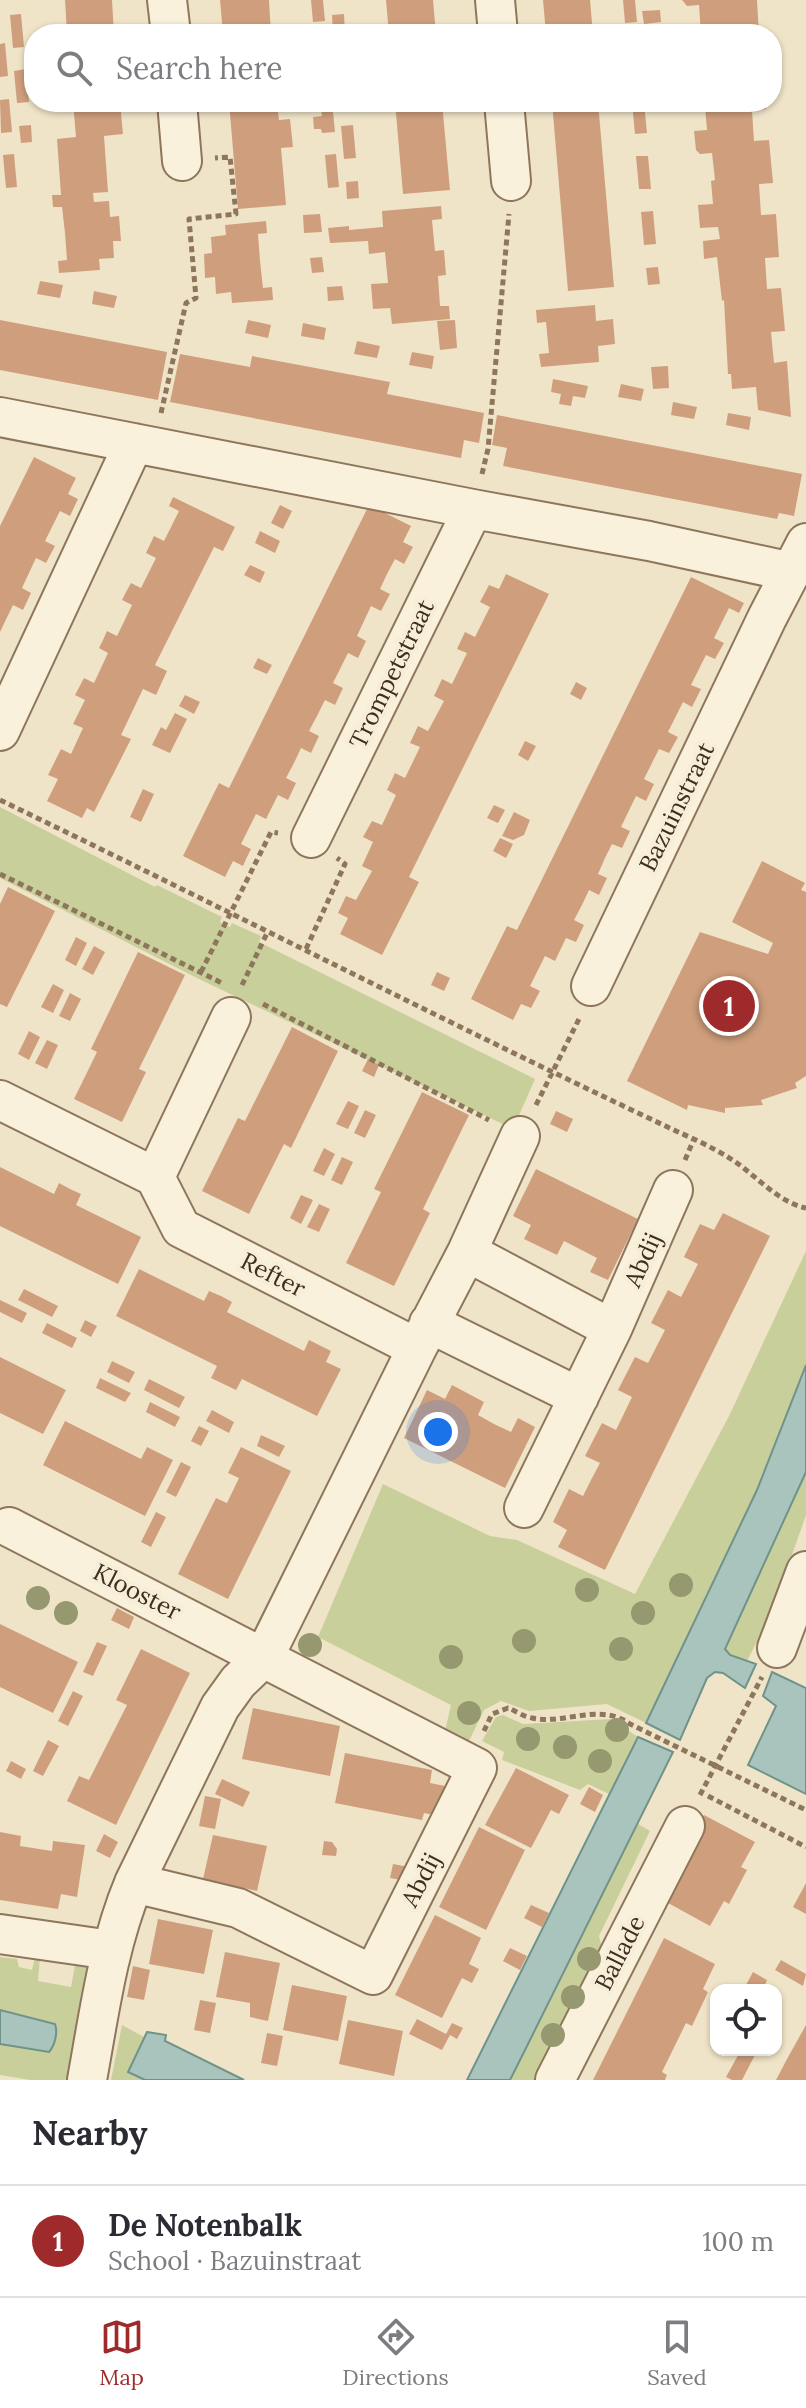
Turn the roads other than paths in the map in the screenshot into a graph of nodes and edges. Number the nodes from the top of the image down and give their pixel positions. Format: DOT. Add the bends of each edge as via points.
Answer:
graph roads {
  1 [pos="167,0"];
  2 [pos="495,0"];
  3 [pos="170,24"];
  4 [pos="497,24"];
  5 [pos="178,112"];
  6 [pos="505,112"];
  7 [pos="182,161"];
  8 [pos="511,181"];
  9 [pos="0,417"];
  10 [pos="144,444"];
  11 [pos="473,509"];
  12 [pos="799,558"];
  13 [pos="0,731"];
  14 [pos="311,838"];
  15 [pos="591,986"];
  16 [pos="231,1017"];
  17 [pos="0,1100"];
  18 [pos="520,1136"];
  19 [pos="155,1177"];
  20 [pos="673,1190"];
  21 [pos="467,1252"];
  22 [pos="612,1329"];
  23 [pos="423,1336"];
  24 [pos="579,1397"];
  25 [pos="524,1508"];
  26 [pos="9,1527"];
  27 [pos="806,1571"];
  28 [pos="777,1648"];
  29 [pos="264,1657"];
  30 [pos="693,1809"];
  31 [pos="134,1883"];
  32 [pos="0,1934"];
  33 [pos="111,1950"];
  34 [pos="87,2080"];
  35 [pos="555,2080"];
  1 -- 3 [label="street"];
  2 -- 4 [label="street"];
  5 -- 7 [label="street"];
  6 -- 8 [label="street"];
  9 -- 10 [label="street"];
  10 -- 11 [label="street"];
  10 -- 13 [label="street"];
  11 -- 12 [label="street" via="649,541"];
  11 -- 14 [label="street, Trompetstraat"];
  12 -- 15 [label="street, Bazuinstraat"];
  16 -- 19 [label="street"];
  17 -- 19 [label="street"];
  18 -- 21 [label="street"];
  19 -- 23 [label="street, Refter" via="181,1228"];
  20 -- 22 [label="street, Abdij"];
  21 -- 22 [label="street"];
  21 -- 23 [label="street"];
  22 -- 24 [label="street, Abdij"];
  23 -- 24 [label="street"];
  23 -- 29 [label="street"];
  24 -- 25 [label="street, Abdij"];
  26 -- 29 [label="street, Klooster"];
  27 -- 28 [label="street"];
  29 -- 31 [label="street" via="220,1707"];
  29 -- 31 [label="street, Abdij" via="477,1768 373,1975 238,1908"];
  30 -- 35 [label="street, Ballade"];
  31 -- 33 [label="street"];
  32 -- 33 [label="street"];
  33 -- 34 [label="street"];
}
